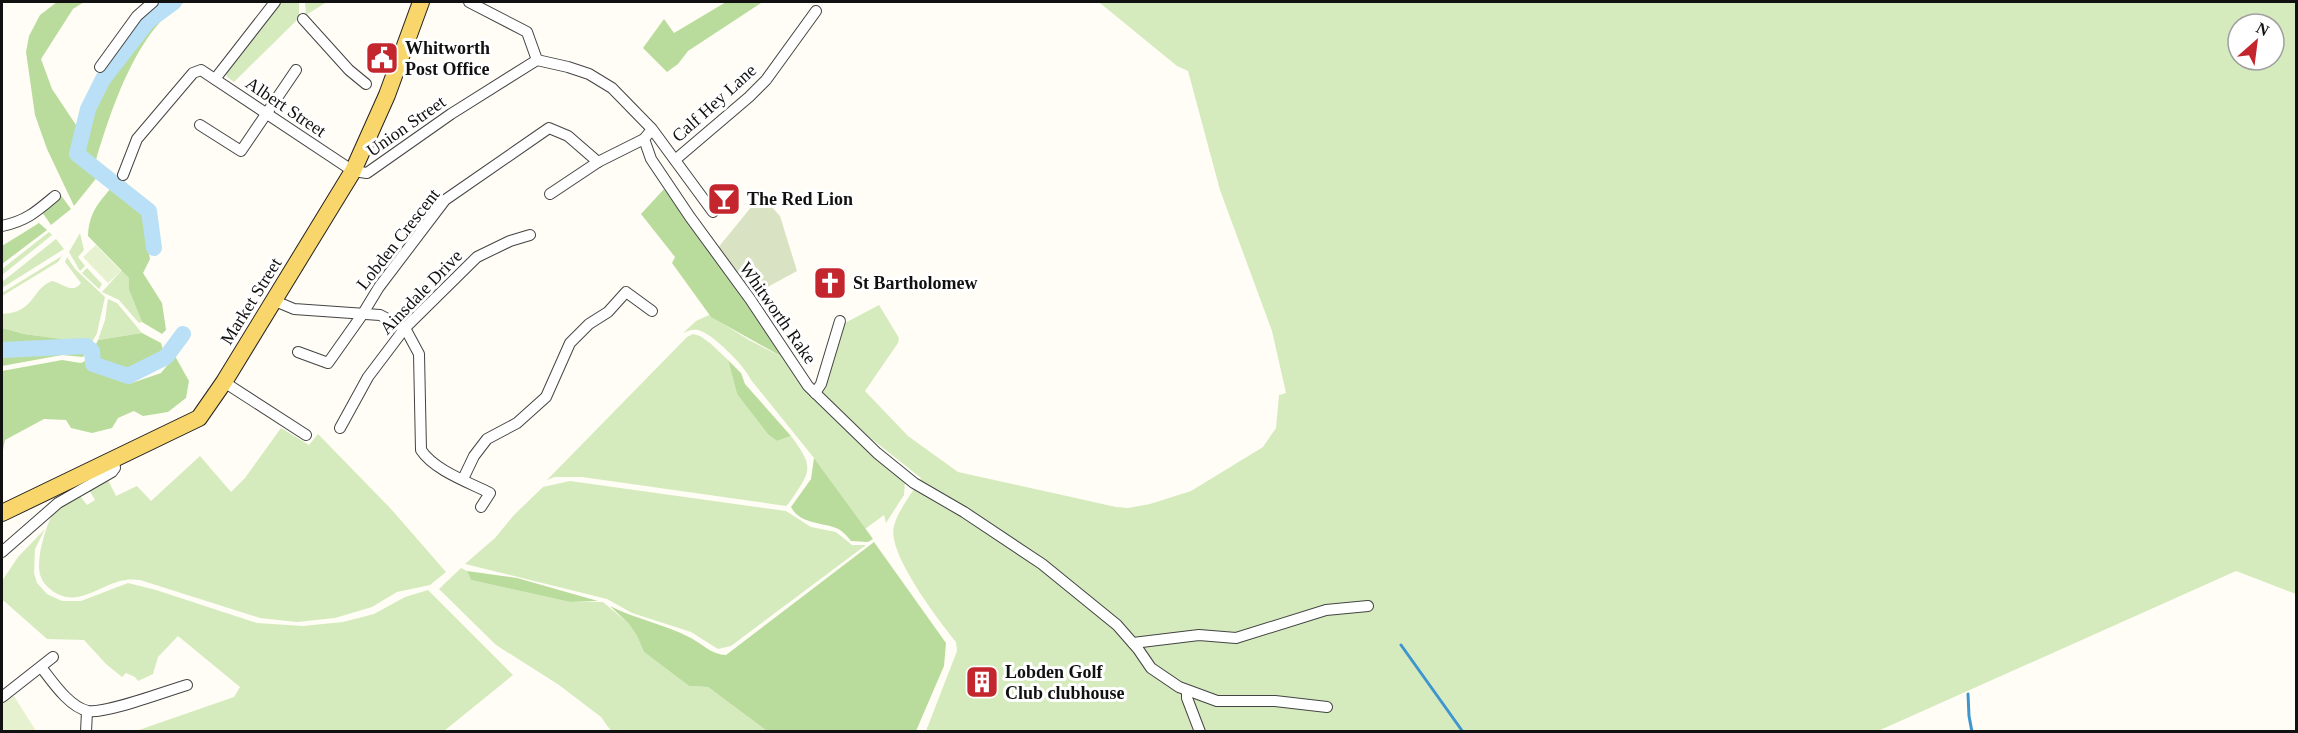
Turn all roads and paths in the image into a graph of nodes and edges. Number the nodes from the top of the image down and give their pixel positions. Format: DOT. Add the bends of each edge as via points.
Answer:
graph roads {
  1 [pos="153,2"];
  2 [pos="274,2"];
  3 [pos="421,2"];
  4 [pos="469,2"];
  5 [pos="816,11"];
  6 [pos="303,19"];
  7 [pos="537,60"];
  8 [pos="100,66"];
  9 [pos="296,70"];
  10 [pos="215,79"];
  11 [pos="366,84"];
  12 [pos="266,114"];
  13 [pos="200,125"];
  14 [pos="652,129"];
  15 [pos="644,139"];
  16 [pos="675,160"];
  17 [pos="597,162"];
  18 [pos="353,171"];
  19 [pos="123,175"];
  20 [pos="550,194"];
  21 [pos="55,196"];
  22 [pos="713,212"];
  23 [pos="2,226"];
  24 [pos="530,235"];
  25 [pos="274,301"];
  26 [pos="652,311"];
  27 [pos="362,315"];
  28 [pos="840,321"];
  29 [pos="405,328"];
  30 [pos="298,352"];
  31 [pos="224,382"];
  32 [pos="815,393"];
  33 [pos="340,428"];
  34 [pos="306,435"];
  35 [pos="114,460"];
  36 [pos="463,479"];
  37 [pos="481,507"];
  38 [pos="2,513"];
  39 [pos="2,552"];
  40 [pos="1368,606"];
  41 [pos="1133,644"];
  42 [pos="54,657"];
  43 [pos="41,667"];
  44 [pos="187,685"];
  45 [pos="1186,691"];
  46 [pos="2,697"];
  47 [pos="1327,707"];
  48 [pos="87,711"];
  49 [pos="86,732"];
  50 [pos="1200,732"];
  1 -- 8 [label="street" via="136,16"];
  2 -- 10 [label="street"];
  3 -- 18 [label="main road, Market Street" via="387,95"];
  4 -- 7 [label="street" via="527,32"];
  5 -- 16 [label="street, Calf Hey Lane" via="760,86"];
  6 -- 11 [label="street"];
  7 -- 14 [label="street" via="600,80"];
  7 -- 18 [label="street, Union Street" via="367,173"];
  9 -- 12 [label="street"];
  10 -- 12 [label="street, Albert Street"];
  10 -- 19 [label="street, Albert Street" via="201,70 193,73 137,139"];
  12 -- 13 [label="street" via="241,151"];
  12 -- 18 [label="street, Albert Street"];
  14 -- 15 [label="street"];
  14 -- 16 [label="street"];
  15 -- 17 [label="street"];
  15 -- 32 [label="street, Whitworth Rake" via="651,159 690,217"];
  16 -- 22 [label="street"];
  17 -- 20 [label="street"];
  17 -- 27 [label="street, Lobden Crescent" via="568,136 549,128 445,200"];
  18 -- 25 [label="main road, Market Street"];
  21 -- 23 [label="street" via="21,222"];
  24 -- 29 [label="street, Ainsdale Drive" via="477,257"];
  25 -- 27 [label="street" via="294,309"];
  25 -- 31 [label="main road, Market Street"];
  26 -- 36 [label="street" via="626,291 608,312 570,343 546,397 517,423 487,439"];
  27 -- 29 [label="street" via="380,315"];
  27 -- 30 [label="street, Lobden Crescent" via="328,363"];
  28 -- 32 [label="street"];
  29 -- 33 [label="street, Ainsdale Drive" via="368,377"];
  29 -- 36 [label="street" via="419,354 421,450 435,465"];
  31 -- 34 [label="street"];
  31 -- 35 [label="main road, Market Street" via="199,418"];
  32 -- 41 [label="street, Whitworth Rake" via="914,483 1042,564 1117,625"];
  35 -- 38 [label="main road, Market Street"];
  35 -- 39 [label="street" via="112,472 58,503"];
  36 -- 37 [label="street" via="490,494"];
  40 -- 41 [label="street" via="1326,610 1236,638 1198,635"];
  41 -- 45 [label="street, Whitworth Rake" via="1150,668"];
  42 -- 43 [label="street"];
  43 -- 46 [label="street"];
  43 -- 48 [label="street" via="61,694"];
  44 -- 48 [label="street"];
  45 -- 47 [label="street, Whitworth Rake" via="1216,701 1275,701"];
  45 -- 50 [label="street"];
  48 -- 49 [label="street"];
}
